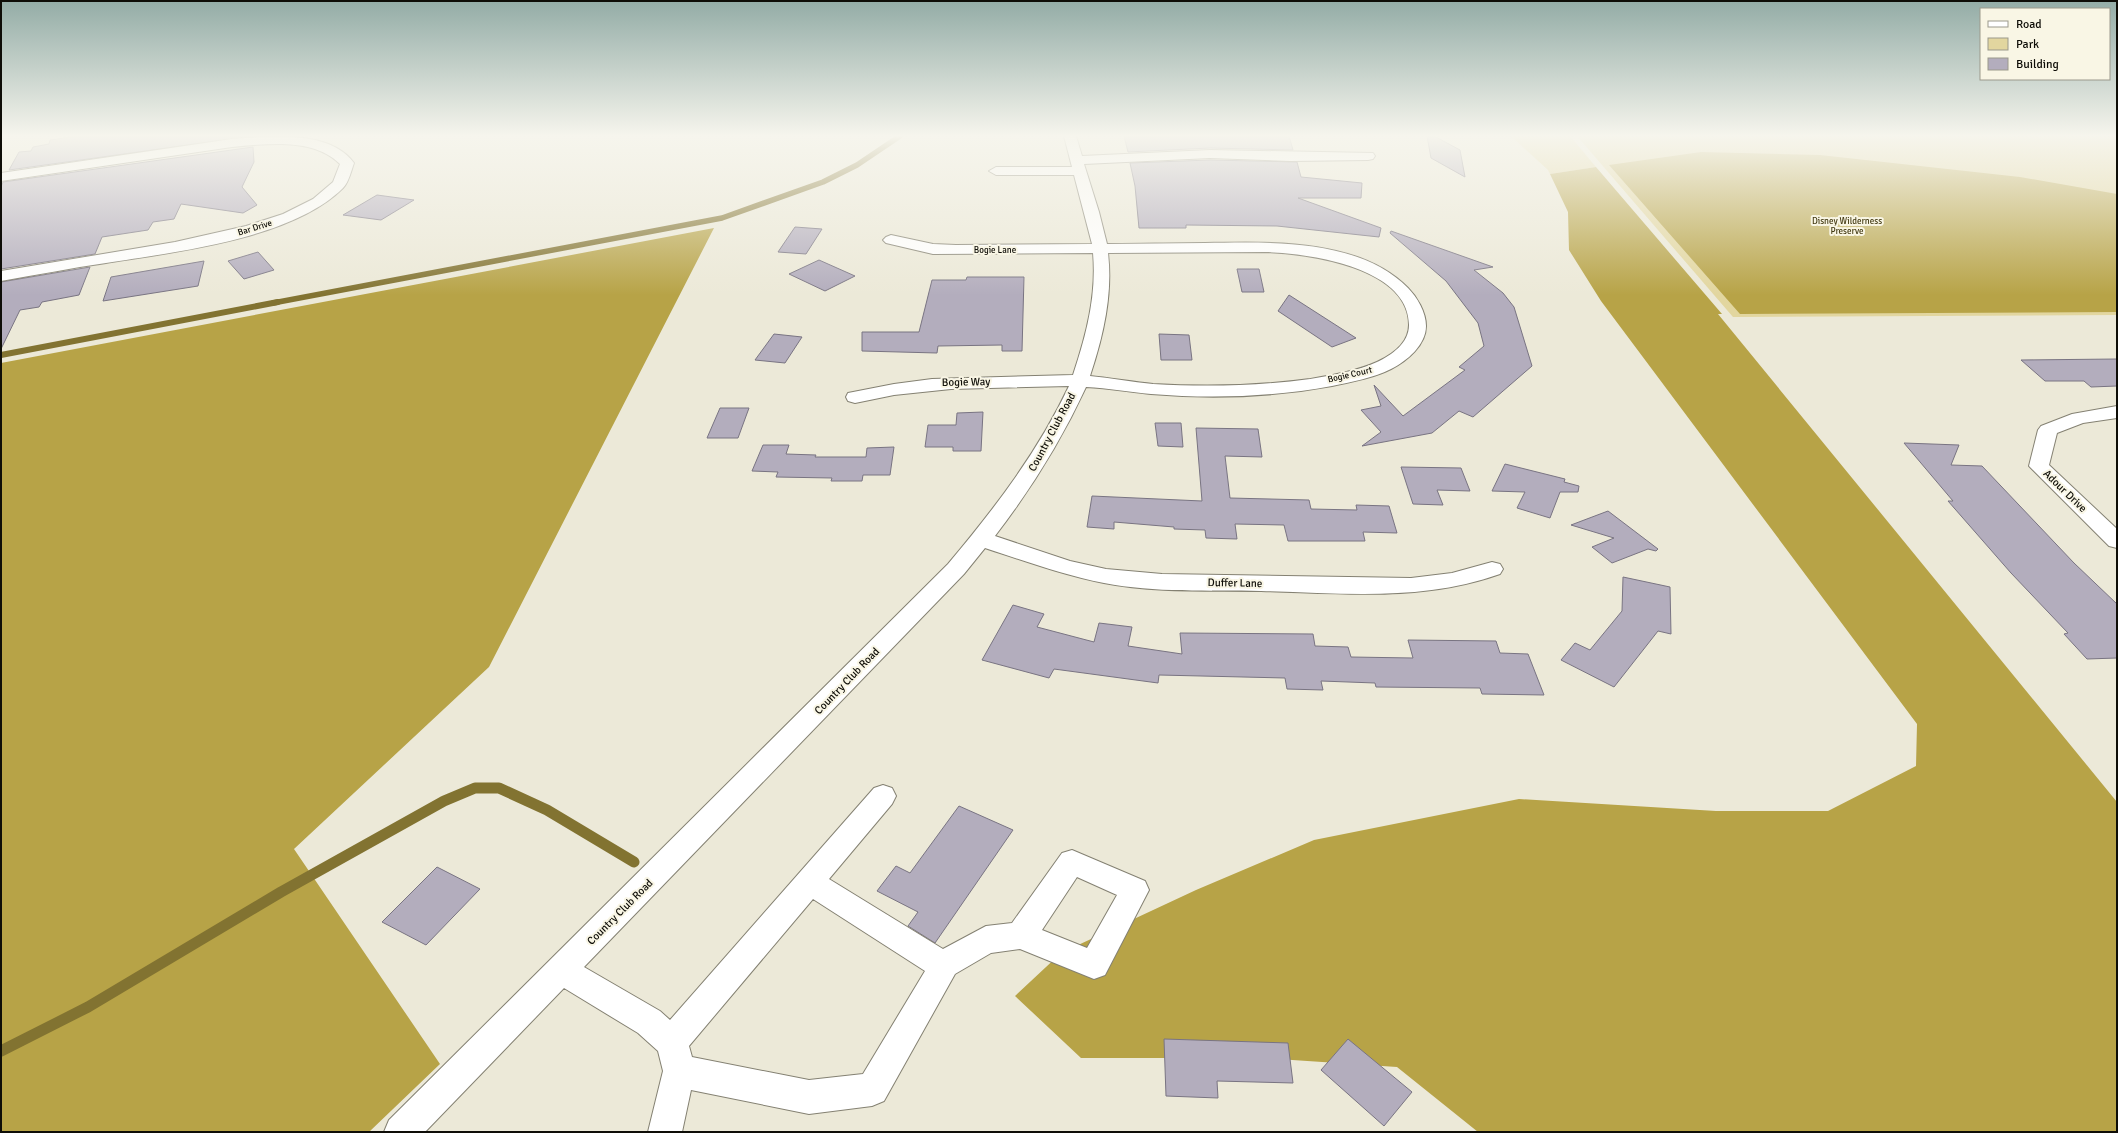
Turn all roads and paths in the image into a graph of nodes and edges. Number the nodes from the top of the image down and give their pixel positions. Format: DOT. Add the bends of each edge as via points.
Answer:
graph roads {
  1 [pos="334,189"];
  2 [pos="1084,189"];
  3 [pos="891,240"];
  4 [pos="1100,250"];
  5 [pos="1,276"];
  6 [pos="1079,380"];
  7 [pos="855,397"];
  8 [pos="2117,412"];
  9 [pos="982,538"];
  10 [pos="2117,541"];
  11 [pos="1492,569"];
  12 [pos="883,796"];
  13 [pos="810,882"];
  14 [pos="1021,936"];
  15 [pos="942,965"];
  16 [pos="562,970"];
  17 [pos="676,1056"];
  18 [pos="401,1132"];
  19 [pos="665,1132"];
  1 -- 5 [label="street, Bar Drive" via="299,212 258,228 216,239"];
  2 -- 4 [label="street, Country Club Road"];
  3 -- 4 [label="street, Bogie Lane" via="933,249"];
  4 -- 6 [label="street, Country Club Road" via="1101,290 1097,322 1088,358"];
  4 -- 6 [label="street, Bogie Court" via="1272,247 1331,254 1364,266 1395,285 1411,302 1416,312 1417,330 1408,348 1388,364 1374,370 1310,384 1214,392"];
  6 -- 7 [label="street, Bogie Way" via="938,383 896,388"];
  6 -- 9 [label="street, Country Club Road" via="1042,456"];
  8 -- 10 [label="street, Adour Drive" via="2079,418 2048,430 2039,466"];
  9 -- 11 [label="street, Duffer Lane" via="1067,568 1106,576 1162,582 1411,586 1441,584"];
  9 -- 16 [label="street, Country Club Road" via="956,569"];
  12 -- 13 [label="street"];
  13 -- 15 [label="street"];
  13 -- 17 [label="street"];
  14 -- 15 [label="street" via="986,940"];
  15 -- 17 [label="street" via="939,975 872,1089 809,1097"];
  16 -- 17 [label="street" via="649,1022"];
  16 -- 18 [label="street, Country Club Road"];
  17 -- 19 [label="street"];
}
